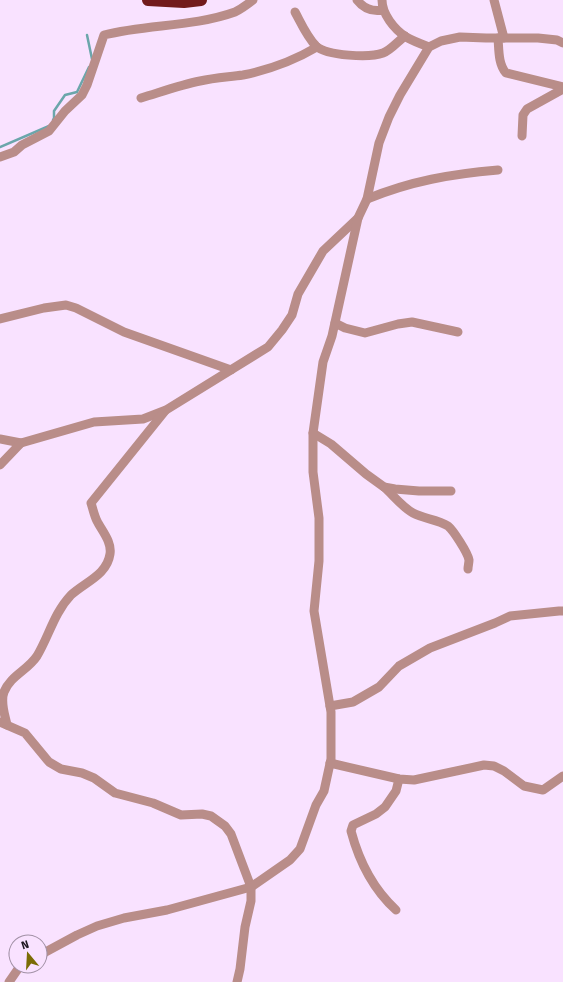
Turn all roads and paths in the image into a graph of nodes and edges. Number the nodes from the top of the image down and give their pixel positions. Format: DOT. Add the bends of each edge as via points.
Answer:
graph roads {
  1 [pos="148,0"];
  2 [pos="202,0"];
  3 [pos="253,0"];
  4 [pos="357,0"];
  5 [pos="382,0"];
  6 [pos="494,0"];
  7 [pos="383,10"];
  8 [pos="295,12"];
  9 [pos="405,36"];
  10 [pos="500,38"];
  11 [pos="563,43"];
  12 [pos="317,47"];
  13 [pos="429,47"];
  14 [pos="563,88"];
  15 [pos="141,98"];
  16 [pos="522,136"];
  17 [pos="0,157"];
  18 [pos="498,170"];
  19 [pos="367,199"];
  20 [pos="358,218"];
  21 [pos="0,319"];
  22 [pos="335,323"];
  23 [pos="458,332"];
  24 [pos="231,370"];
  25 [pos="166,410"];
  26 [pos="313,433"];
  27 [pos="0,439"];
  28 [pos="21,443"];
  29 [pos="0,465"];
  30 [pos="384,486"];
  31 [pos="451,491"];
  32 [pos="468,569"];
  33 [pos="563,612"];
  34 [pos="330,706"];
  35 [pos="4,723"];
  36 [pos="330,763"];
  37 [pos="563,776"];
  38 [pos="399,779"];
  39 [pos="250,887"];
  40 [pos="396,910"];
  41 [pos="48,951"];
  42 [pos="237,982"];
  1 -- 2 [label="highway"];
  3 -- 17 [label="street" via="236,11 194,22 104,34 82,95 49,131 14,152"];
  4 -- 7 [label="street" via="363,7 376,11"];
  5 -- 7 [label="street"];
  6 -- 10 [label="street"];
  7 -- 9 [label="street"];
  8 -- 12 [label="street"];
  9 -- 12 [label="street" via="382,53 370,55 347,56"];
  9 -- 13 [label="street"];
  10 -- 11 [label="street" via="557,40"];
  10 -- 13 [label="street" via="460,37 441,41"];
  10 -- 14 [label="street" via="501,61 506,73"];
  12 -- 15 [label="street" via="303,55 261,70 202,81"];
  13 -- 19 [label="street" via="389,117 379,143"];
  14 -- 16 [label="street" via="526,108"];
  18 -- 19 [label="street" via="452,174 404,185"];
  19 -- 20 [label="street"];
  20 -- 22 [label="street"];
  20 -- 24 [label="street" via="323,251 298,294 292,314 268,347"];
  21 -- 24 [label="street" via="66,305 124,332"];
  22 -- 23 [label="street" via="365,333 412,322"];
  22 -- 26 [label="street" via="323,362"];
  24 -- 25 [label="street"];
  25 -- 28 [label="street" via="143,419 94,422"];
  25 -- 35 [label="street" via="91,503 109,544 110,554 107,562 101,573 72,595 59,610 37,656 8,684 3,701"];
  26 -- 30 [label="street"];
  26 -- 34 [label="street" via="313,472 319,518 319,561 314,611"];
  27 -- 28 [label="street"];
  28 -- 29 [label="street"];
  30 -- 31 [label="street" via="419,491"];
  30 -- 32 [label="street" via="414,514 448,527 466,553 469,560"];
  33 -- 34 [label="street" via="510,616 430,648 399,666 379,687 353,702"];
  34 -- 36 [label="street"];
  35 -- 39 [label="street" via="25,733 49,762 61,769 82,773 115,793 153,803 181,815 202,814 218,820 231,834"];
  36 -- 38 [label="street"];
  36 -- 39 [label="street" via="324,791 316,805 300,849 290,860"];
  37 -- 38 [label="street" via="543,790 524,786 504,771 484,765 414,780"];
  38 -- 40 [label="street" via="396,791 386,807 353,825 351,831 363,866"];
  39 -- 41 [label="street" via="97,926"];
  39 -- 42 [label="street" via="252,902 245,927"];
}
